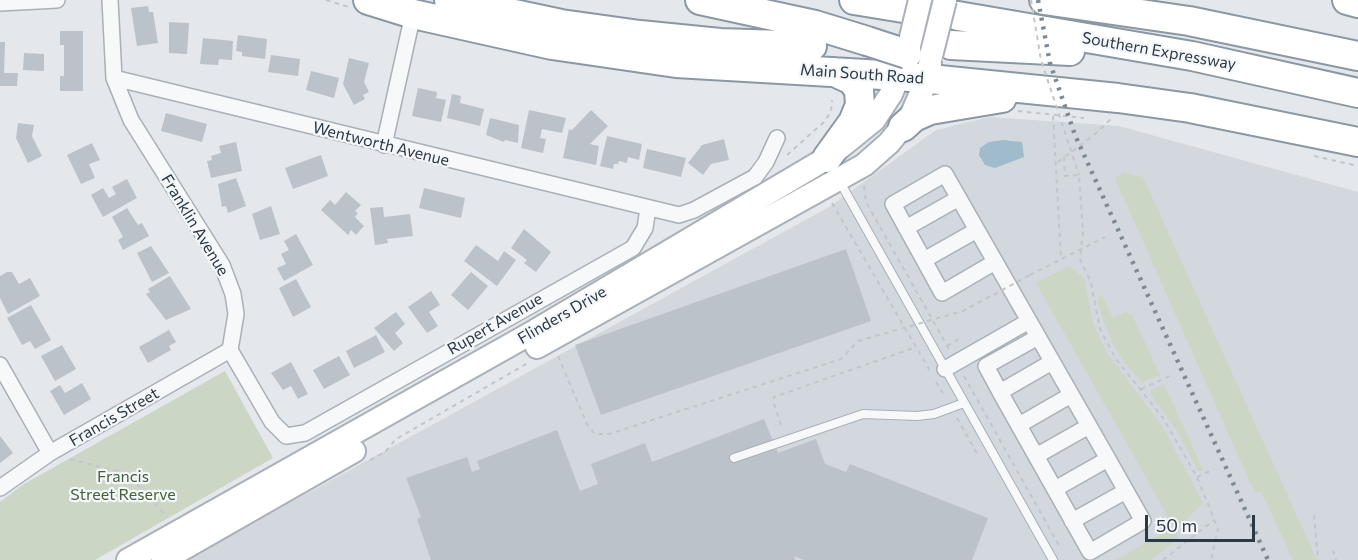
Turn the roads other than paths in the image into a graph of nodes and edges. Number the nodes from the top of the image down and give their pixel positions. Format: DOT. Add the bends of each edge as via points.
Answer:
graph roads {
  1 [pos="57,0"];
  2 [pos="110,0"];
  3 [pos="368,0"];
  4 [pos="449,0"];
  5 [pos="700,0"];
  6 [pos="854,0"];
  7 [pos="1347,0"];
  8 [pos="1045,1"];
  9 [pos="0,3"];
  10 [pos="1358,3"];
  11 [pos="911,4"];
  12 [pos="952,8"];
  13 [pos="413,14"];
  14 [pos="814,35"];
  15 [pos="1192,56"];
  16 [pos="1358,56"];
  17 [pos="908,63"];
  18 [pos="114,78"];
  19 [pos="833,86"];
  20 [pos="1358,93"];
  21 [pos="1114,114"];
  22 [pos="903,127"];
  23 [pos="777,138"];
  24 [pos="1358,142"];
  25 [pos="384,145"];
  26 [pos="833,169"];
  27 [pos="959,198"];
  28 [pos="648,208"];
  29 [pos="679,215"];
  30 [pos="906,228"];
  31 [pos="977,230"];
  32 [pos="702,232"];
  33 [pos="924,260"];
  34 [pos="995,262"];
  35 [pos="575,279"];
  36 [pos="593,297"];
  37 [pos="1029,321"];
  38 [pos="1038,337"];
  39 [pos="545,346"];
  40 [pos="230,350"];
  41 [pos="1052,362"];
  42 [pos="0,365"];
  43 [pos="945,369"];
  44 [pos="1000,392"];
  45 [pos="1071,395"];
  46 [pos="964,403"];
  47 [pos="1019,425"];
  48 [pos="1089,426"];
  49 [pos="354,442"];
  50 [pos="50,453"];
  51 [pos="1036,456"];
  52 [pos="734,458"];
  53 [pos="1108,459"];
  54 [pos="0,488"];
  55 [pos="1054,489"];
  56 [pos="1126,491"];
  57 [pos="1072,520"];
  58 [pos="1093,556"];
  59 [pos="128,560"];
  60 [pos="162,560"];
  61 [pos="1053,560"];
  1 -- 9 [label="street"];
  2 -- 18 [label="street, Franklin Avenue"];
  3 -- 13 [label="highway, Main South Road"];
  4 -- 14 [label="highway" via="561,24 720,43"];
  5 -- 14 [label="highway"];
  6 -- 11 [label="highway"];
  7 -- 10 [label="highway"];
  8 -- 16 [label="highway, Southern Expressway" via="1189,21"];
  11 -- 17 [label="street, Flinders Drive, bridge"];
  12 -- 15 [label="highway, Southern Expressway"];
  12 -- 17 [label="street, Flinders Drive, bridge"];
  13 -- 19 [label="highway, Main South Road" via="552,45"];
  13 -- 25 [label="street"];
  14 -- 17 [label="highway"];
  15 -- 17 [label="highway"];
  15 -- 20 [label="highway, Southern Expressway"];
  17 -- 19 [label="highway, Main South Road"];
  17 -- 21 [label="highway, Main South Road"];
  17 -- 22 [label="street, Flinders Drive" via="914,110"];
  17 -- 26 [label="street, Flinders Drive" via="870,124"];
  18 -- 25 [label="street, Wentworth Avenue"];
  18 -- 40 [label="street, Franklin Avenue" via="131,120 222,265 236,314"];
  19 -- 26 [label="highway" via="852,80 861,105"];
  21 -- 22 [label="highway" via="980,100 930,110"];
  21 -- 24 [label="highway, Main South Road" via="1190,108"];
  22 -- 26 [label="street, Flinders Drive" via="872,159"];
  23 -- 29 [label="street" via="755,177"];
  25 -- 28 [label="street, Wentworth Avenue"];
  26 -- 32 [label="street, Flinders Drive"];
  26 -- 39 [label="street, Flinders Drive"];
  26 -- 43 [label="lane"];
  27 -- 30 [label="street"];
  27 -- 30 [label="street" via="945,174 892,204"];
  27 -- 31 [label="street"];
  28 -- 29 [label="street"];
  28 -- 35 [label="street, Rupert Avenue" via="645,228 633,248"];
  29 -- 32 [label="street"];
  30 -- 33 [label="street"];
  31 -- 33 [label="street"];
  31 -- 34 [label="street"];
  32 -- 36 [label="street, Flinders Drive"];
  33 -- 34 [label="street" via="942,293"];
  34 -- 37 [label="street"];
  35 -- 36 [label="street"];
  35 -- 40 [label="street, Rupert Avenue" via="305,433 292,436 276,427"];
  36 -- 39 [label="street, Flinders Drive"];
  37 -- 38 [label="street"];
  37 -- 43 [label="street"];
  38 -- 41 [label="street"];
  38 -- 44 [label="street" via="986,366"];
  39 -- 49 [label="street, Flinders Drive"];
  40 -- 50 [label="street, Francis Street"];
  41 -- 44 [label="street"];
  41 -- 45 [label="street"];
  42 -- 50 [label="street"];
  43 -- 46 [label="lane"];
  44 -- 47 [label="street"];
  45 -- 47 [label="street"];
  45 -- 48 [label="street"];
  46 -- 52 [label="lane" via="917,416 863,414"];
  46 -- 61 [label="lane"];
  47 -- 51 [label="street"];
  48 -- 51 [label="street"];
  48 -- 53 [label="street"];
  49 -- 59 [label="street, Flinders Drive"];
  49 -- 60 [label="street, Flinders Drive"];
  50 -- 54 [label="street, Francis Street"];
  51 -- 55 [label="street"];
  53 -- 55 [label="street"];
  53 -- 56 [label="street"];
  55 -- 57 [label="street"];
  56 -- 57 [label="street"];
  56 -- 58 [label="street" via="1143,521"];
  57 -- 58 [label="street"];
}
